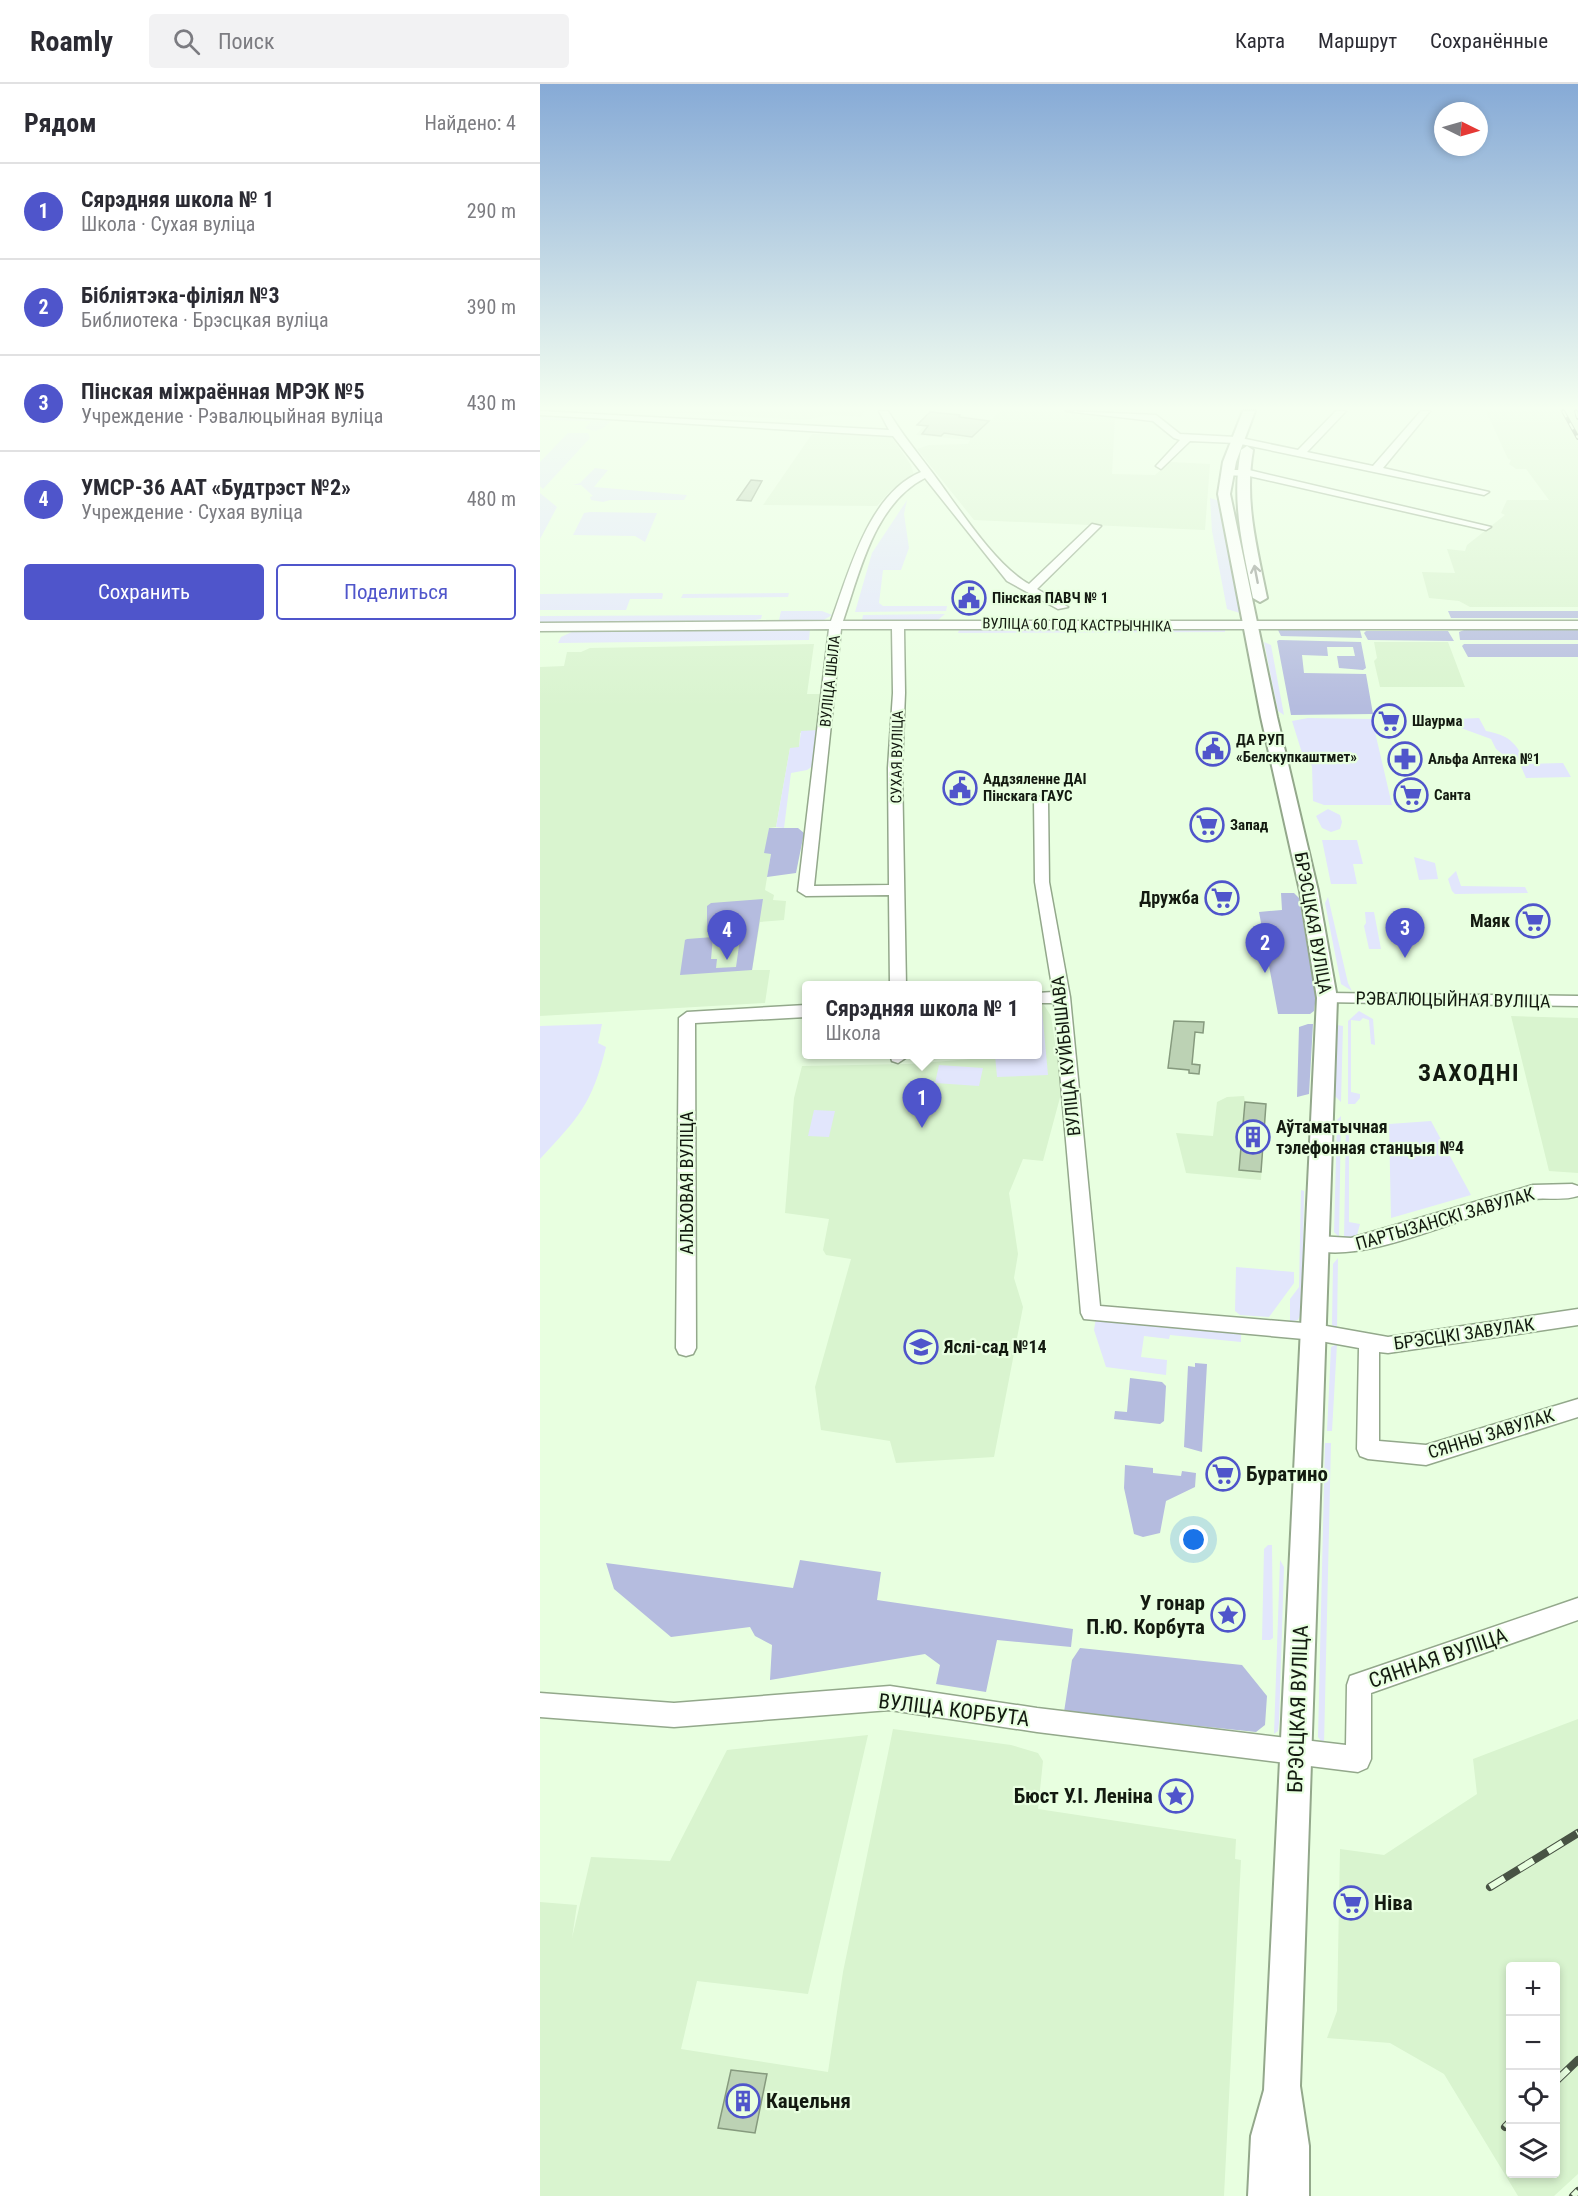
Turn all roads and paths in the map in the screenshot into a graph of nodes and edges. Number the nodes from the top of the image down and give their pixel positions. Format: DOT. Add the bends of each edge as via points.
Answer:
graph roads {
  1 [pos="887,510"];
  2 [pos="956,510"];
  3 [pos="1227,510"];
  4 [pos="1244,510"];
  5 [pos="1407,510"];
  6 [pos="1096,526"];
  7 [pos="1486,527"];
  8 [pos="1029,590"];
  9 [pos="1062,607"];
  10 [pos="898,625"];
  11 [pos="1578,625"];
  12 [pos="836,626"];
  13 [pos="540,627"];
  14 [pos="1251,627"];
  15 [pos="1041,800"];
  16 [pos="896,890"];
  17 [pos="898,981"];
  18 [pos="1062,997"];
  19 [pos="1042,998"];
  20 [pos="1327,998"];
  21 [pos="1578,1001"];
  22 [pos="802,1011"];
  23 [pos="1572,1191"];
  24 [pos="1318,1244"];
  25 [pos="1578,1317"];
  26 [pos="1315,1332"];
  27 [pos="1369,1340"];
  28 [pos="686,1348"];
  29 [pos="1578,1408"];
  30 [pos="1578,1609"];
  31 [pos="540,1705"];
  32 [pos="1295,1752"];
  33 [pos="1282,2086"];
  34 [pos="1267,2196"];
  35 [pos="1290,2196"];
  1 -- 12 [label="street, ВУЛІЦА ШЫЛА" via="862,545"];
  2 -- 8 [label="street" via="999,566"];
  3 -- 14 [label="main road, БРЭСЦКАЯ ВУЛІЦА"];
  14 -- 4 [label="main road, БРЭСЦКАЯ ВУЛІЦА, one-way" via="1264,615"];
  5 -- 7 [label="street"];
  6 -- 8 [label="street"];
  8 -- 9 [label="street"];
  10 -- 12 [label="street, ВУЛІЦА 60 ГОД КАСТРЫЧНІКА"];
  10 -- 14 [label="street, ВУЛІЦА 60 ГОД КАСТРЫЧНІКА"];
  10 -- 16 [label="street, СУХАЯ ВУЛІЦА"];
  11 -- 14 [label="street, ВУЛІЦА 60 ГОД КАСТРЫЧНІКА"];
  12 -- 13 [label="street, ВУЛІЦА 60 ГОД КАСТРЫЧНІКА"];
  12 -- 16 [label="street, ВУЛІЦА ШЫЛА" via="807,891"];
  14 -- 20 [label="main road, БРЭСЦКАЯ ВУЛІЦА" via="1309,891"];
  15 -- 18 [label="street, ВУЛІЦА КУЙБЫШАВА" via="1042,882"];
  16 -- 17 [label="street, СУХАЯ ВУЛІЦА"];
  18 -- 19 [label="street"];
  18 -- 26 [label="street, ВУЛІЦА КУЙБЫШАВА" via="1091,1313"];
  20 -- 21 [label="street, РЭВАЛЮЦЫЙНАЯ ВУЛІЦА"];
  20 -- 24 [label="main road, БРЭСЦКАЯ ВУЛІЦА"];
  22 -- 28 [label="street, АЛЬХОВАЯ ВУЛІЦА" via="687,1018"];
  23 -- 24 [label="street, ПАРТЫЗАНСКІ ЗАВУЛАК" via="1533,1192 1351,1246"];
  24 -- 26 [label="main road, БРЭСЦКАЯ ВУЛІЦА"];
  25 -- 27 [label="street, БРЭСЦКІ ЗАВУЛАК" via="1405,1344"];
  26 -- 27 [label="street, БРЭСЦКІ ЗАВУЛАК"];
  26 -- 32 [label="main road, БРЭСЦКАЯ ВУЛІЦА"];
  27 -- 29 [label="street, СЯННЫ ЗАВУЛАК" via="1368,1449 1426,1455"];
  30 -- 32 [label="street, СЯННАЯ ВУЛІЦА" via="1359,1685 1358,1759"];
  31 -- 32 [label="street, ВУЛІЦА КОРБУТА" via="675,1714 890,1698"];
  32 -- 33 [label="main road, БРЭСЦКАЯ ВУЛІЦА"];
  33 -- 34 [label="main road, БРЭСЦКАЯ ВУЛІЦА" via="1270,2136"];
  33 -- 35 [label="main road, БРЭСЦКАЯ ВУЛІЦА" via="1290,2146"];
}
